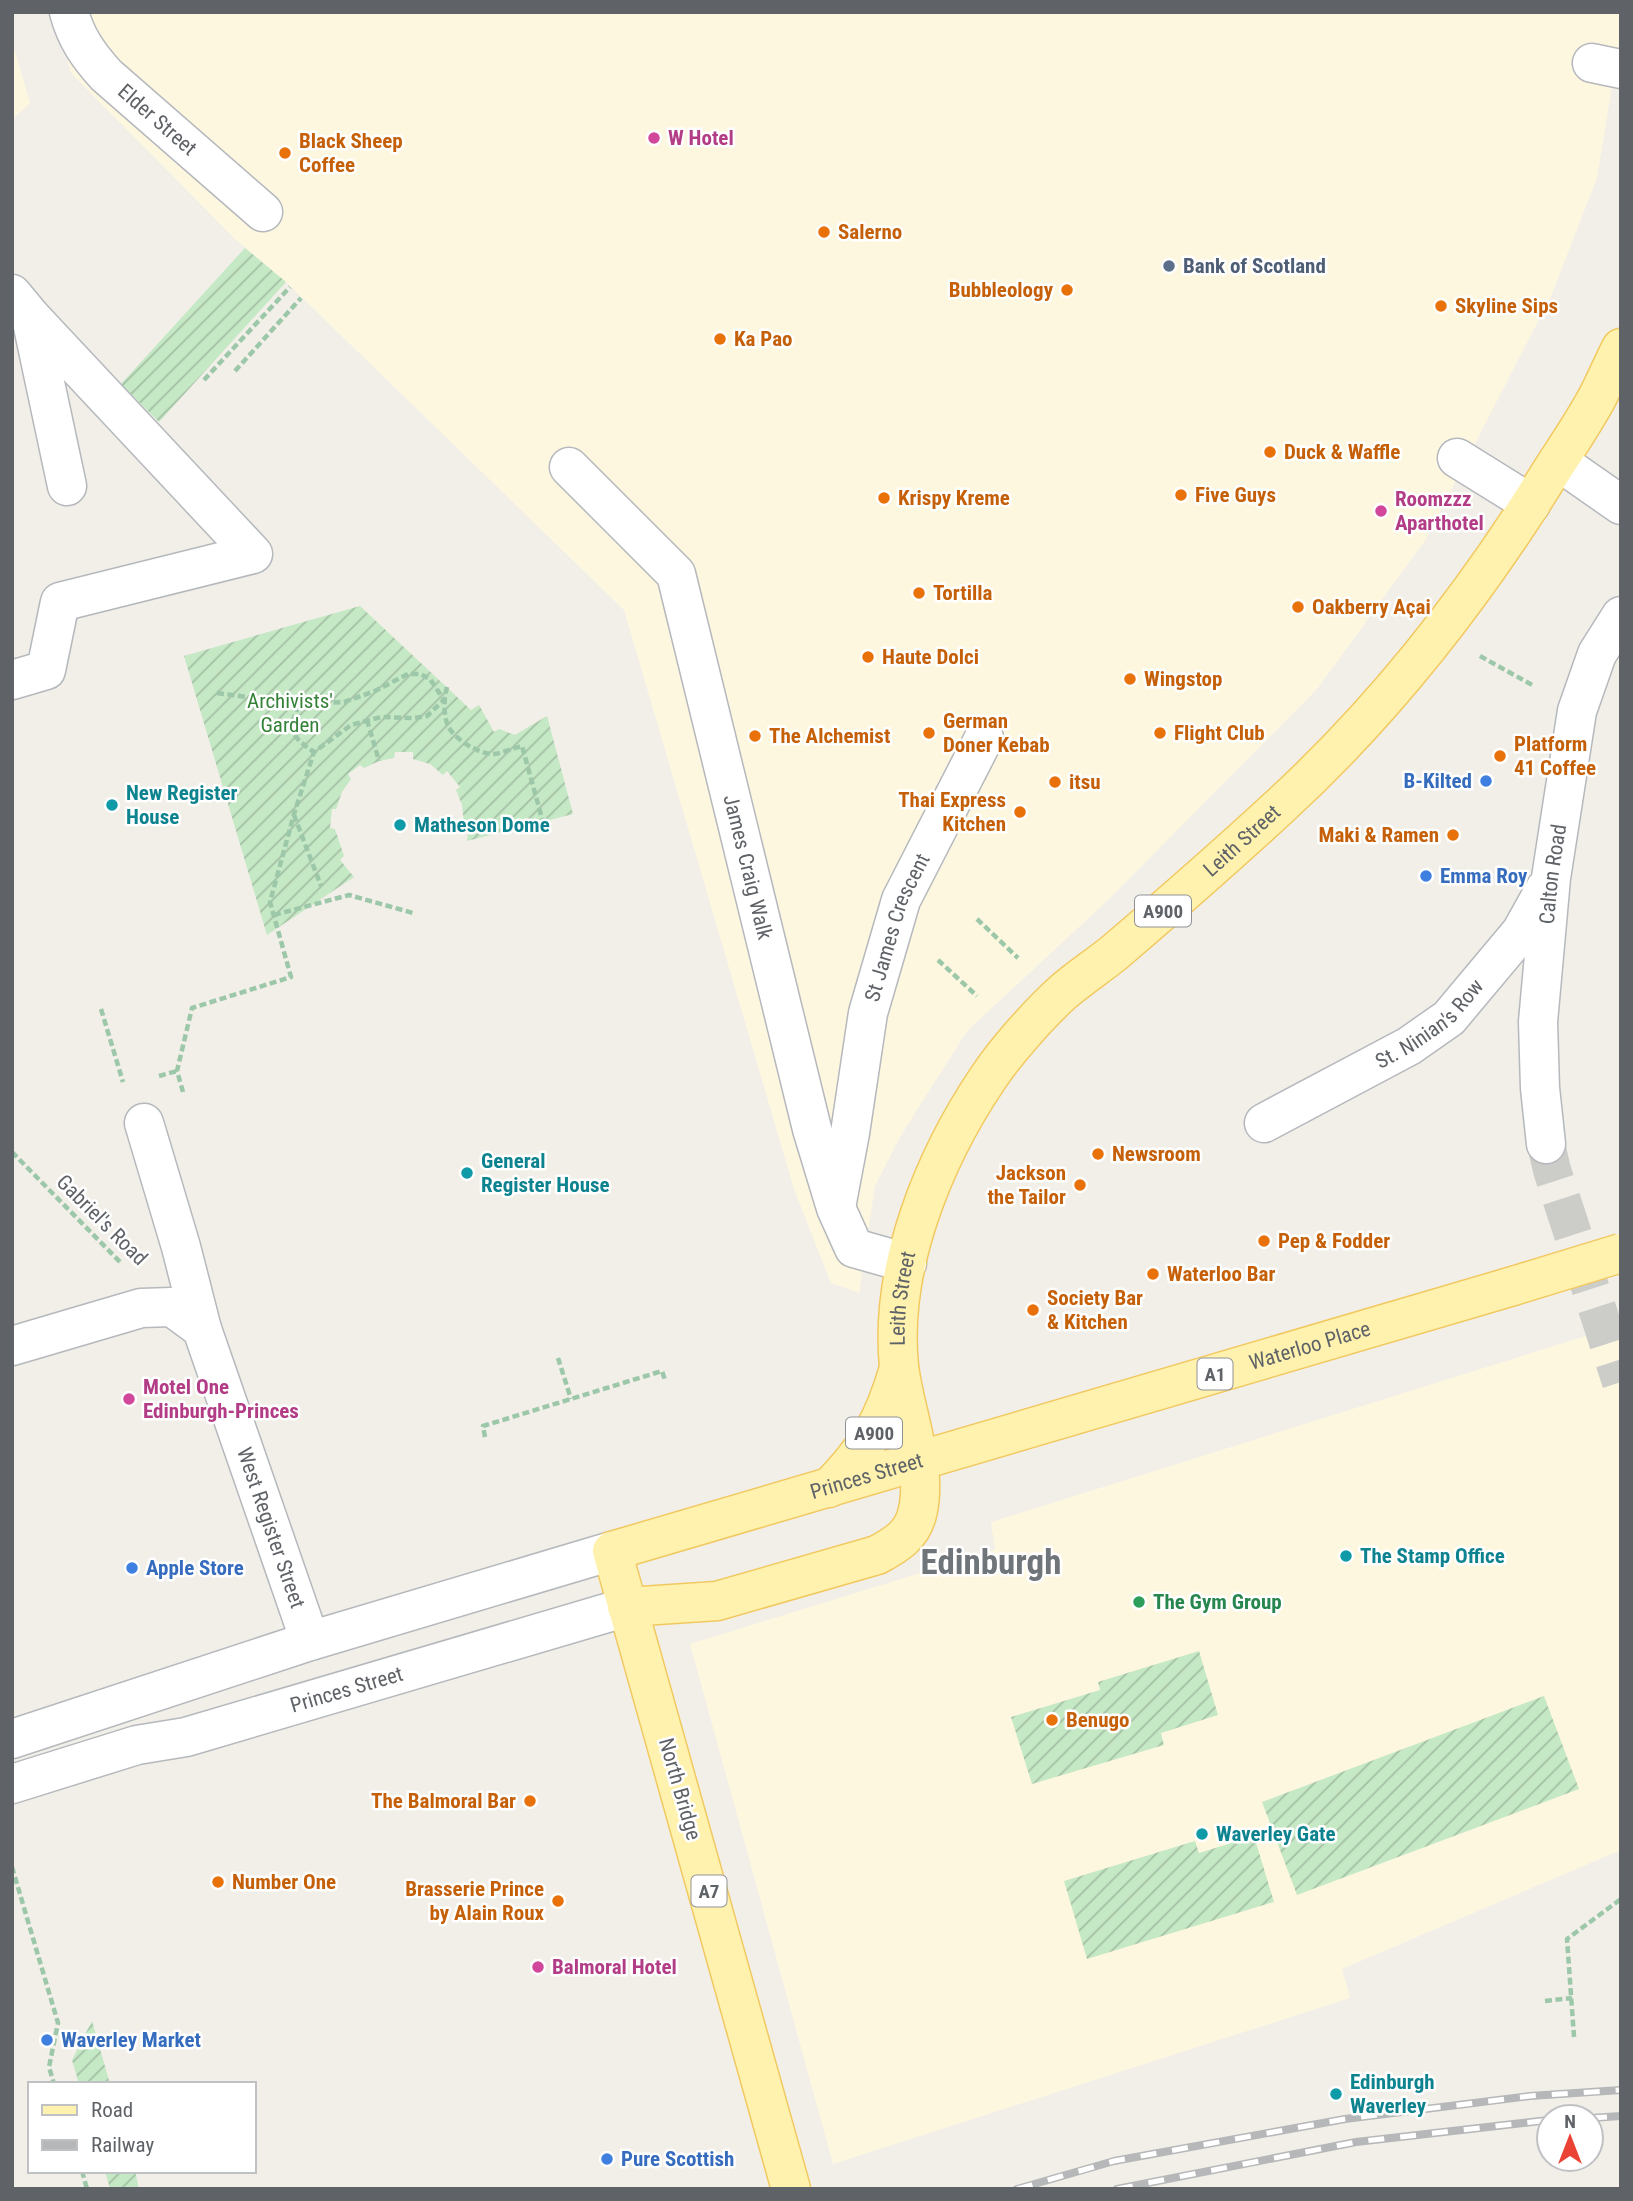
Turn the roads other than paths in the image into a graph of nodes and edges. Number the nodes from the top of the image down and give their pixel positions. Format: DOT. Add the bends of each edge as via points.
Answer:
graph roads {
  1 [pos="69,12"];
  2 [pos="264,212"];
  3 [pos="22,306"];
  4 [pos="1621,348"];
  5 [pos="1457,458"];
  6 [pos="1558,461"];
  7 [pos="569,467"];
  8 [pos="67,486"];
  9 [pos="1531,504"];
  10 [pos="1621,505"];
  11 [pos="1621,616"];
  12 [pos="12,680"];
  13 [pos="984,738"];
  14 [pos="1551,878"];
  15 [pos="144,1123"];
  16 [pos="1264,1123"];
  17 [pos="1546,1144"];
  18 [pos="836,1208"];
  19 [pos="1621,1253"];
  20 [pos="907,1263"];
  21 [pos="202,1329"];
  22 [pos="12,1346"];
  23 [pos="899,1366"];
  24 [pos="918,1461"];
  25 [pos="829,1488"];
  26 [pos="612,1551"];
  27 [pos="627,1607"];
  28 [pos="310,1641"];
  29 [pos="12,1739"];
  30 [pos="12,1784"];
  31 [pos="790,2182"];
  1 -- 2 [label="street, Elder Street" via="86,53 106,75"];
  3 -- 8 [label="street"];
  3 -- 12 [label="street" via="253,554 60,601 46,670"];
  4 -- 6 [label="main road, Leith Street / A900" via="1598,397"];
  5 -- 9 [label="street"];
  6 -- 9 [label="main road, Leith Street / A900"];
  6 -- 10 [label="street"];
  7 -- 18 [label="street, James Craig Walk" via="676,574 812,1129"];
  9 -- 20 [label="main road, Leith Street / A900" via="1478,584 1390,695 1280,806 1061,994 992,1072 962,1116 941,1161"];
  11 -- 14 [label="street, Calton Road" via="1597,654 1577,711"];
  13 -- 18 [label="street, St James Crescent" via="901,900 869,1013"];
  14 -- 16 [label="street, St. Ninian's Row" via="1521,932 1449,1018 1409,1046"];
  14 -- 17 [label="street, Calton Road" via="1538,1022"];
  15 -- 21 [label="street, West Register Street"];
  18 -- 20 [label="street, James Craig Walk" via="854,1248"];
  19 -- 24 [label="main road, Waterloo Place / A1, bridge"];
  20 -- 23 [label="main road, Leith Street / A900" via="898,1324"];
  21 -- 22 [label="street" via="172,1307 141,1308"];
  21 -- 28 [label="street, West Register Street"];
  23 -- 24 [label="main road, Leith Street / A900"];
  23 -- 25 [label="main road, A900" via="875,1433"];
  24 -- 25 [label="main road, Princes Street"];
  24 -- 27 [label="main road, Princes Street" via="917,1514 908,1534 895,1546 717,1601"];
  25 -- 26 [label="main road, Princes Street"];
  26 -- 27 [label="main road, North Bridge / A7"];
  26 -- 28 [label="street, Princes Street"];
  27 -- 30 [label="street, Princes Street"];
  27 -- 31 [label="main road, North Bridge / A7"];
  28 -- 29 [label="street, Princes Street"];
}
